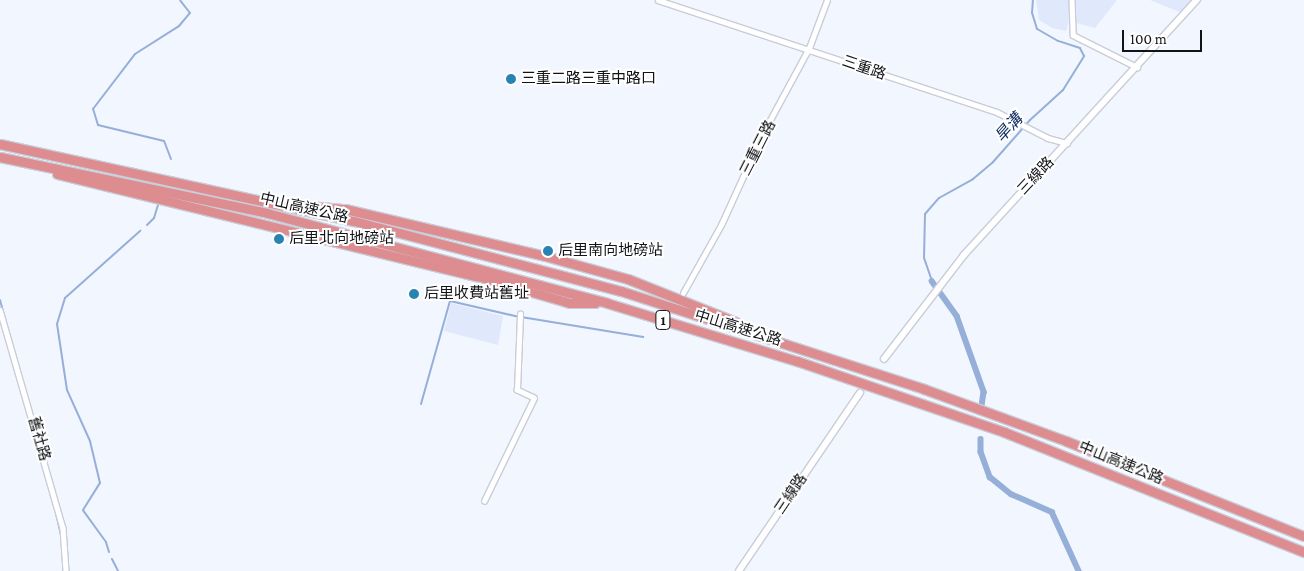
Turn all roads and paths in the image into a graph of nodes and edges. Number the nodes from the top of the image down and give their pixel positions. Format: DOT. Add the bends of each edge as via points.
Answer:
graph roads {
  1 [pos="658,0"];
  2 [pos="827,0"];
  3 [pos="1072,0"];
  4 [pos="1197,0"];
  5 [pos="809,48"];
  6 [pos="1137,67"];
  7 [pos="1067,143"];
  8 [pos="0,144"];
  9 [pos="0,157"];
  10 [pos="28,162"];
  11 [pos="270,202"];
  12 [pos="683,293"];
  13 [pos="607,303"];
  14 [pos="0,310"];
  15 [pos="520,314"];
  16 [pos="825,356"];
  17 [pos="884,359"];
  18 [pos="860,393"];
  19 [pos="484,500"];
  20 [pos="1304,536"];
  21 [pos="1304,552"];
  22 [pos="66,571"];
  23 [pos="739,571"];
  1 -- 5 [label="street, 三重路"];
  2 -- 5 [label="street, 三重三路"];
  3 -- 6 [label="street" via="1072,35"];
  4 -- 6 [label="street, 三線路"];
  5 -- 7 [label="street, 三重路" via="998,112 1048,138"];
  5 -- 12 [label="street, 三重三路" via="763,134 721,225"];
  6 -- 7 [label="street, 三線路"];
  7 -- 17 [label="street, 三線路" via="964,255"];
  8 -- 11 [label="highway, 中山高速公路 / 1"];
  9 -- 10 [label="highway, 中山高速公路 / 1"];
  10 -- 13 [label="highway, 中山高速公路 / 1" via="286,218"];
  10 -- 13 [label="highway" via="90,183 477,276 570,303"];
  11 -- 16 [label="highway, 中山高速公路 / 1" via="423,238 621,291"];
  11 -- 16 [label="highway" via="345,209 479,239 619,276"];
  13 -- 21 [label="highway, 中山高速公路 / 1" via="797,360 1004,432"];
  14 -- 22 [label="street, 舊社路" via="63,528"];
  15 -- 19 [label="street" via="517,390 534,398"];
  16 -- 20 [label="highway, 中山高速公路 / 1" via="1066,441"];
  18 -- 23 [label="street, 三線路"];
}
